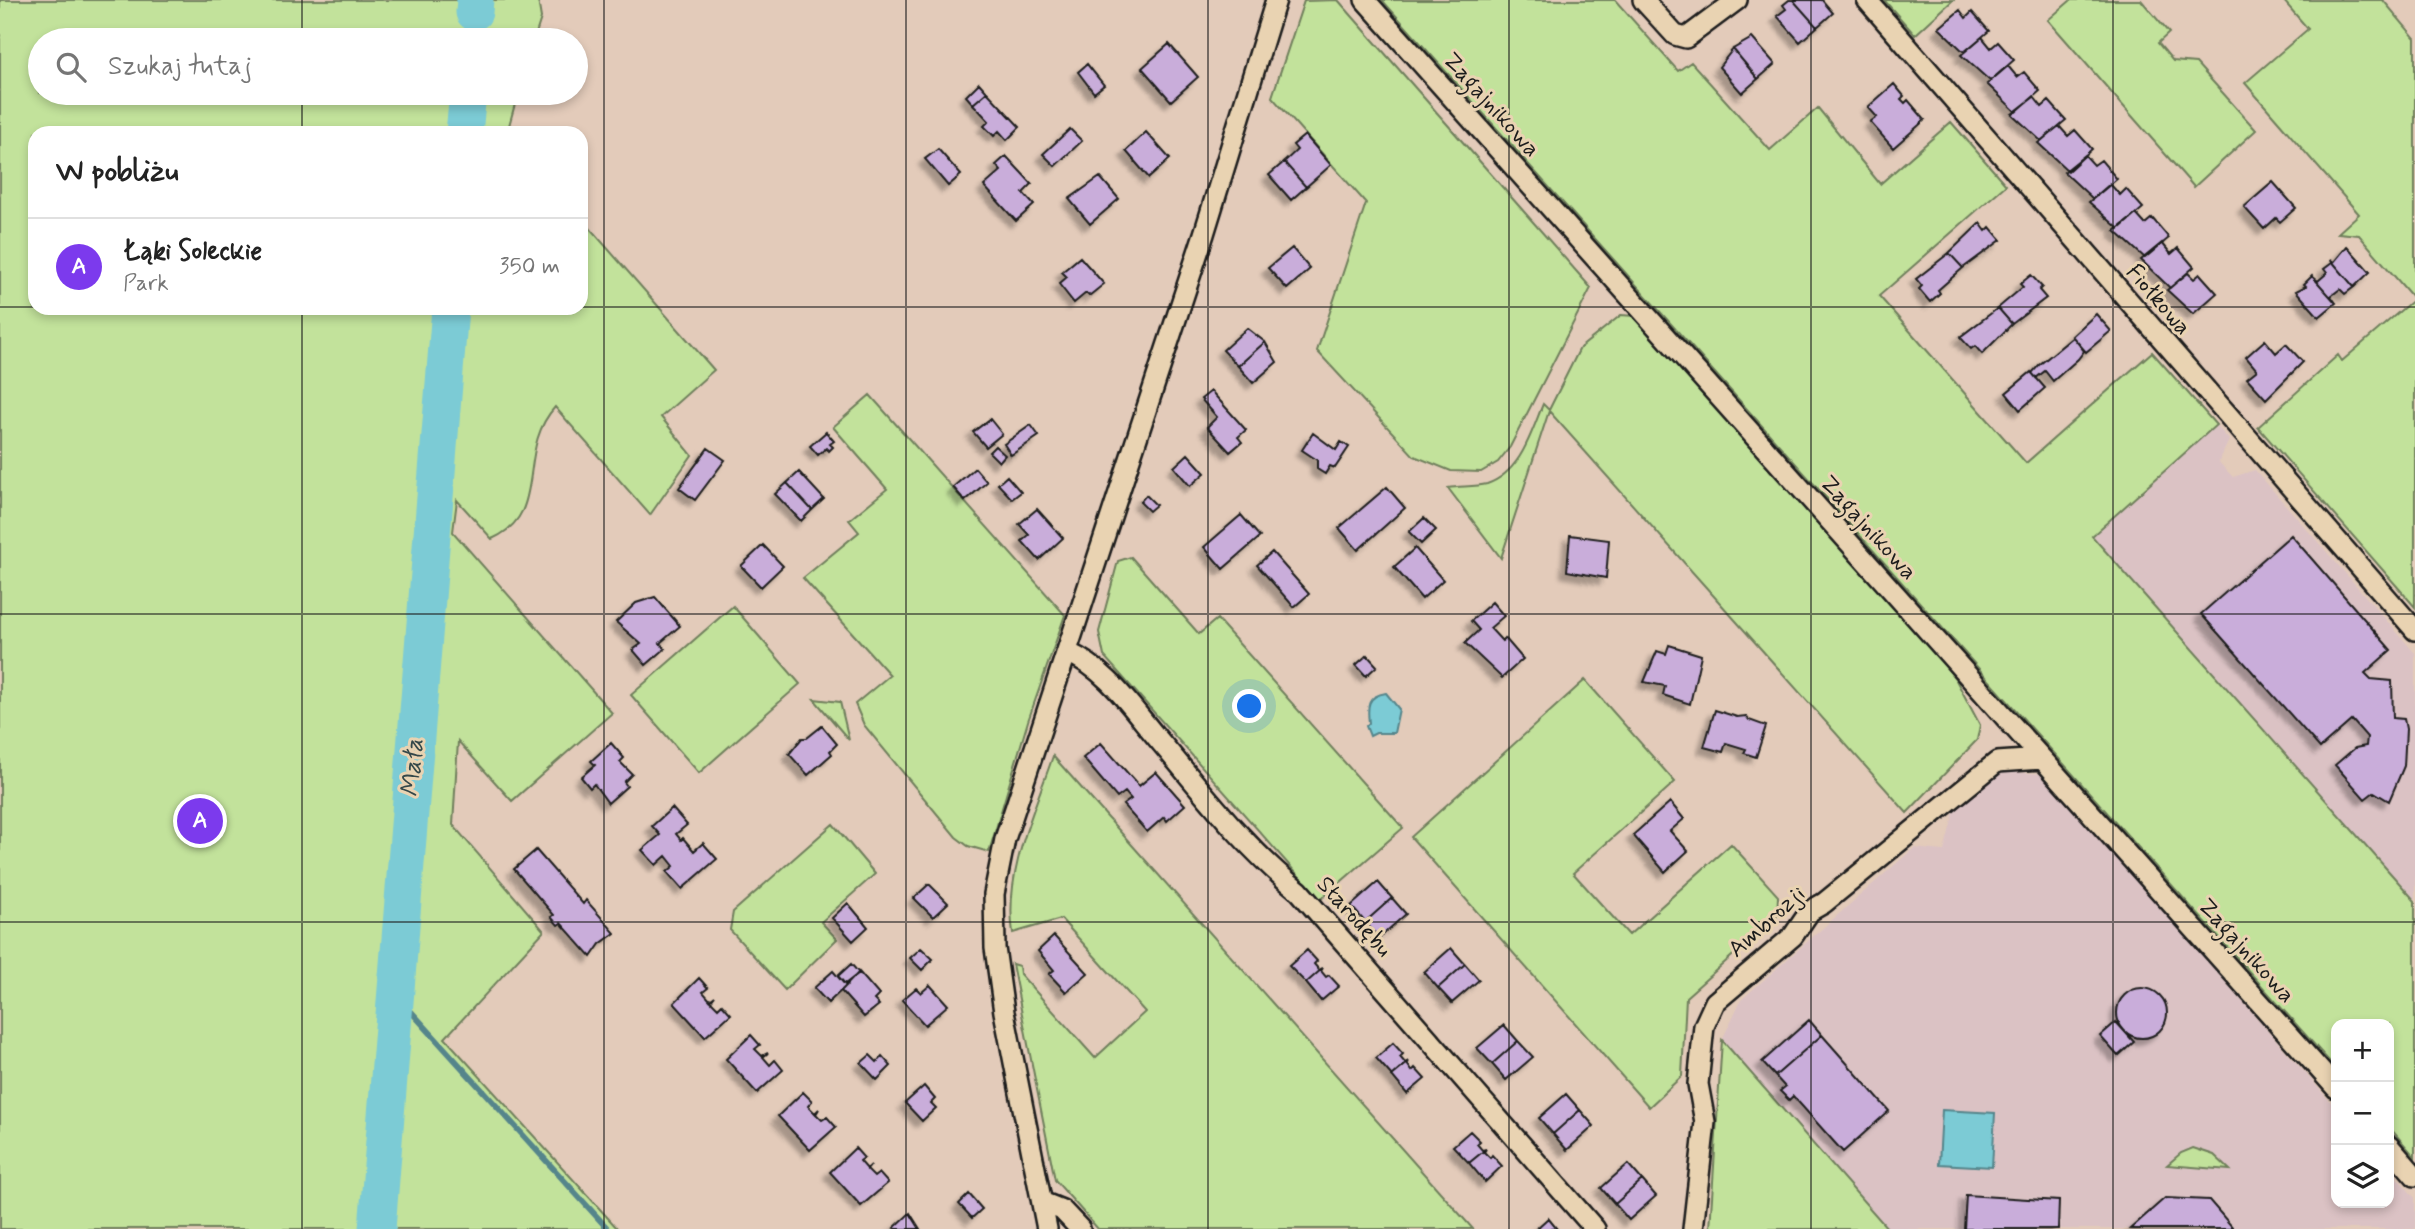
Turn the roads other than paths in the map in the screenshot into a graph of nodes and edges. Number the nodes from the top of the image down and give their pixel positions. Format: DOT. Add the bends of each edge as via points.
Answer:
graph roads {
  1 [pos="1276,0"];
  2 [pos="1365,0"];
  3 [pos="1643,0"];
  4 [pos="1737,0"];
  5 [pos="1867,0"];
  6 [pos="2415,630"];
  7 [pos="1067,652"];
  8 [pos="2042,759"];
  9 [pos="2331,1082"];
  10 [pos="2394,1152"];
  11 [pos="2415,1176"];
  12 [pos="1042,1202"];
  13 [pos="1047,1229"];
  14 [pos="1080,1229"];
  15 [pos="1595,1229"];
  16 [pos="1693,1229"];
  1 -- 7 [label="street"];
  2 -- 8 [label="street, Zagajnikowa"];
  3 -- 4 [label="street" via="1675,35 1686,38"];
  5 -- 6 [label="street, Fiołkowa"];
  7 -- 12 [label="street" via="1005,839 994,894 995,948 1004,1012"];
  7 -- 15 [label="street, Starodębu" via="1099,669 1268,867 1299,891"];
  8 -- 9 [label="street, Zagajnikowa"];
  8 -- 16 [label="street, Ambrozji" via="1997,762 1810,911 1793,936 1715,1002 1704,1026 1698,1084 1705,1122"];
  10 -- 11 [label="street"];
  12 -- 13 [label="street"];
  12 -- 14 [label="street" via="1062,1210"];
}
